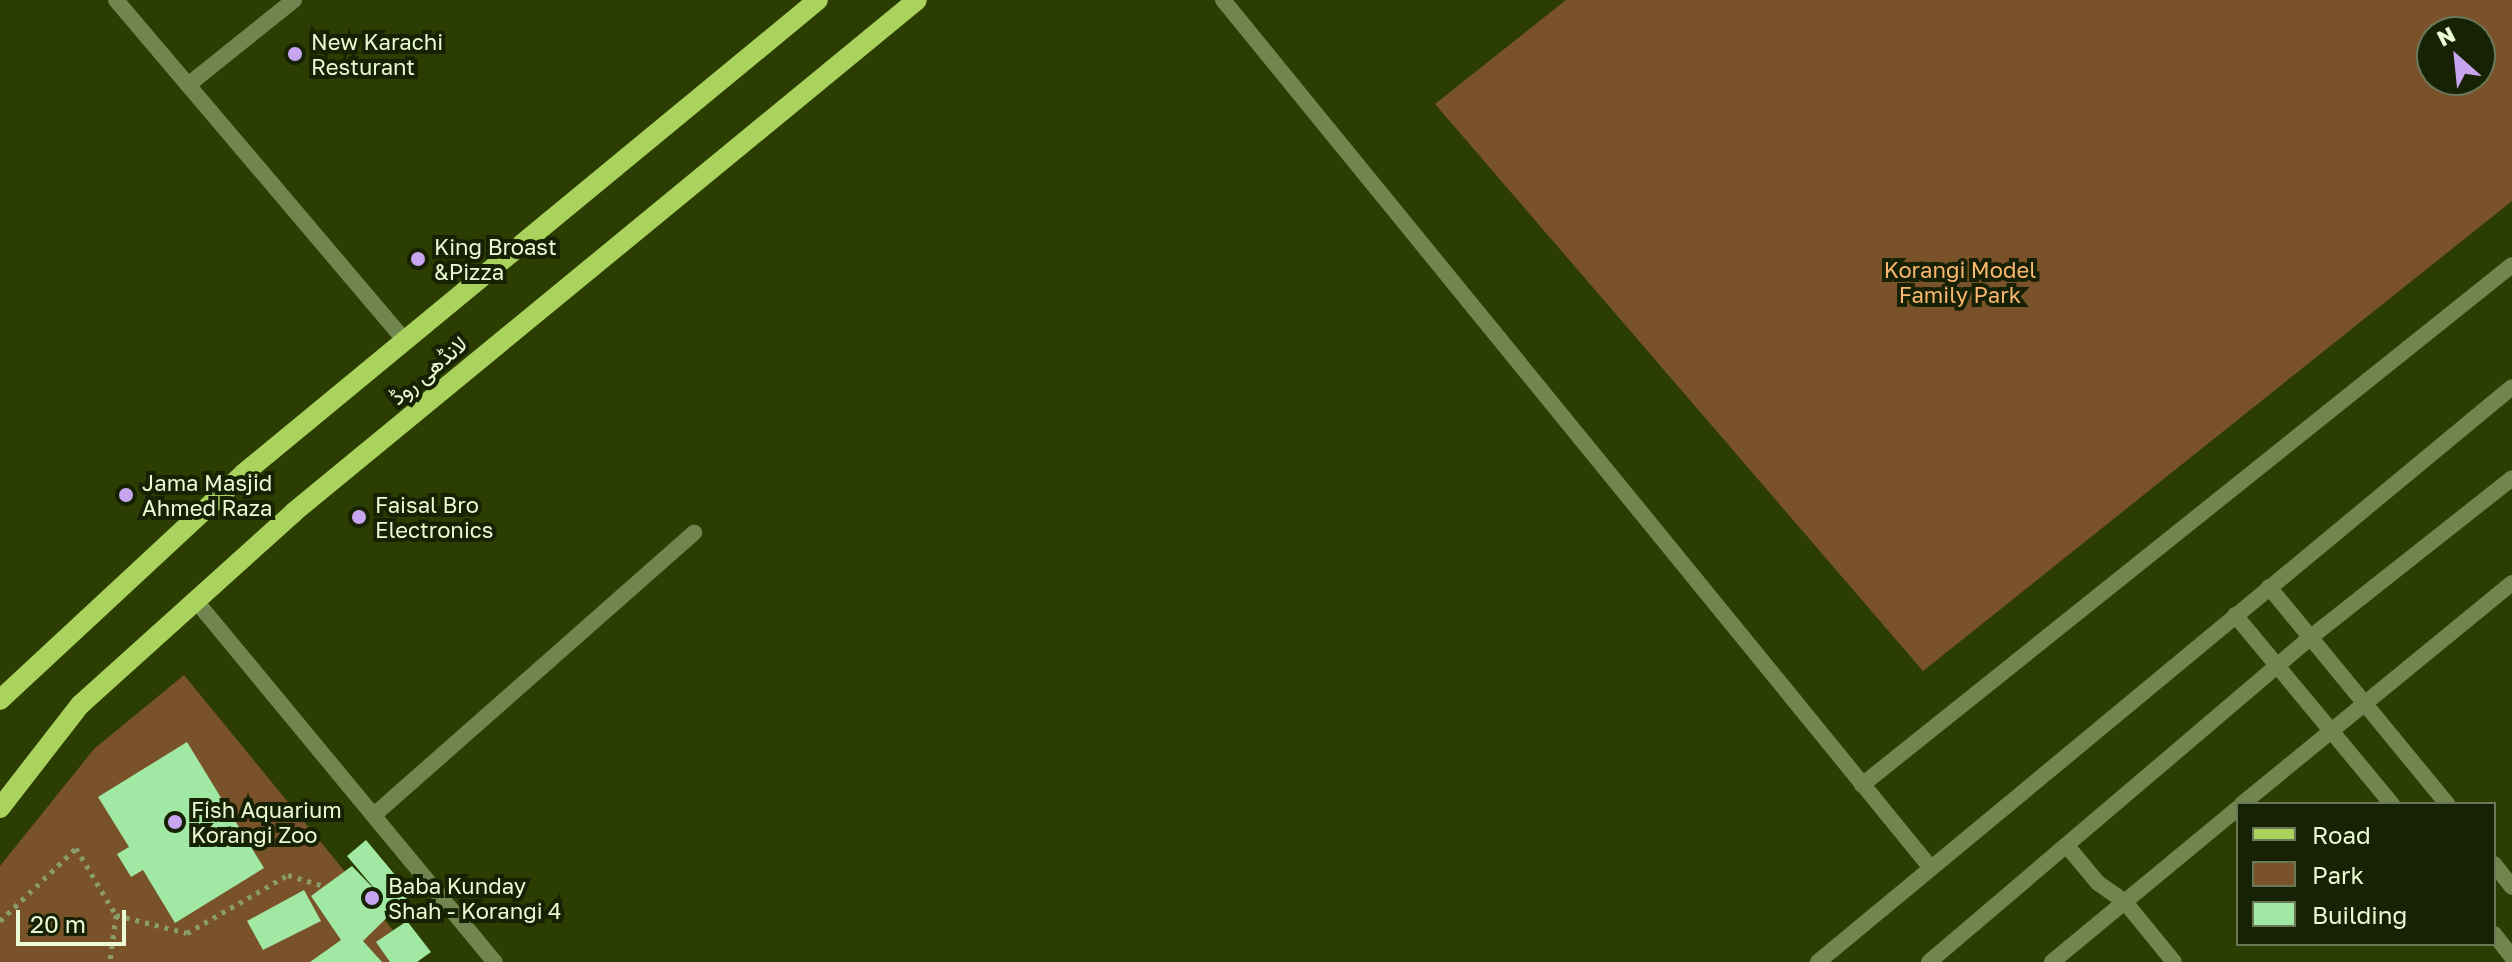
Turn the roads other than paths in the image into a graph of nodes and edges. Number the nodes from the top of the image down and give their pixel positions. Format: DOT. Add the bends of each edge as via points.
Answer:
graph roads {
  1 [pos="116,0"];
  2 [pos="294,0"];
  3 [pos="818,0"];
  4 [pos="917,0"];
  5 [pos="1223,0"];
  6 [pos="188,85"];
  7 [pos="2512,265"];
  8 [pos="405,341"];
  9 [pos="2512,387"];
  10 [pos="2512,478"];
  11 [pos="694,533"];
  12 [pos="2512,583"];
  13 [pos="2269,587"];
  14 [pos="196,601"];
  15 [pos="2235,615"];
  16 [pos="2311,637"];
  17 [pos="2279,666"];
  18 [pos="0,700"];
  19 [pos="2366,701"];
  20 [pos="2333,729"];
  21 [pos="1862,785"];
  22 [pos="2245,802"];
  23 [pos="2390,802"];
  24 [pos="2445,802"];
  25 [pos="0,808"];
  26 [pos="2236,809"];
  27 [pos="374,815"];
  28 [pos="2067,846"];
  29 [pos="2496,867"];
  30 [pos="1931,868"];
  31 [pos="2512,887"];
  32 [pos="2125,902"];
  33 [pos="2496,937"];
  34 [pos="2512,957"];
  35 [pos="495,962"];
  36 [pos="1818,962"];
  37 [pos="1929,962"];
  38 [pos="2052,962"];
  39 [pos="2174,962"];
  1 -- 6 [label="street"];
  2 -- 6 [label="street"];
  3 -- 8 [label="main road, لانڈھی روڈ"];
  4 -- 14 [label="main road, لانڈھی روڈ" via="294,512"];
  5 -- 21 [label="street"];
  6 -- 8 [label="street"];
  7 -- 21 [label="street"];
  8 -- 18 [label="main road, لانڈھی روڈ" via="243,474"];
  9 -- 13 [label="street"];
  10 -- 16 [label="street"];
  11 -- 27 [label="street"];
  12 -- 19 [label="street"];
  13 -- 15 [label="street"];
  13 -- 16 [label="street"];
  14 -- 25 [label="main road, لانڈھی روڈ" via="80,705"];
  14 -- 27 [label="street"];
  15 -- 17 [label="street"];
  15 -- 30 [label="street"];
  16 -- 17 [label="street"];
  16 -- 19 [label="street"];
  17 -- 20 [label="street"];
  17 -- 28 [label="street"];
  19 -- 20 [label="street"];
  19 -- 24 [label="street"];
  20 -- 22 [label="street"];
  20 -- 23 [label="street"];
  21 -- 30 [label="street"];
  26 -- 32 [label="street"];
  27 -- 35 [label="street"];
  28 -- 32 [label="street" via="2098,883"];
  28 -- 37 [label="street"];
  29 -- 31 [label="street"];
  30 -- 36 [label="street"];
  32 -- 38 [label="street"];
  32 -- 39 [label="street"];
  33 -- 34 [label="street"];
}
